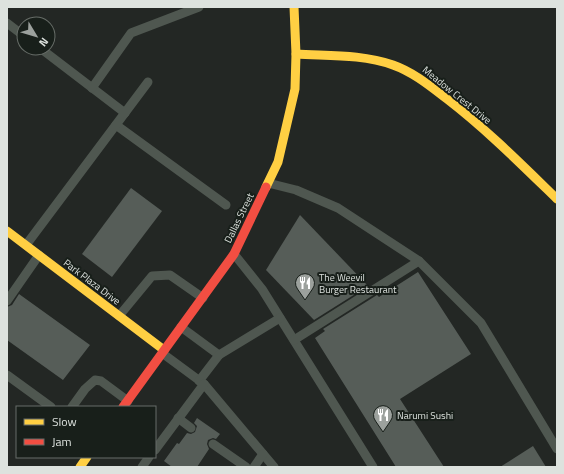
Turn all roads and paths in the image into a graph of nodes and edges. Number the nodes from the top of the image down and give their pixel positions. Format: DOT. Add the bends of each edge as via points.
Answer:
graph roads {
  1 [pos="199,7"];
  2 [pos="294,7"];
  3 [pos="7,23"];
  4 [pos="16,30"];
  5 [pos="296,54"];
  6 [pos="50,56"];
  7 [pos="148,82"];
  8 [pos="92,88"];
  9 [pos="125,113"];
  10 [pos="116,125"];
  11 [pos="268,183"];
  12 [pos="557,199"];
  13 [pos="226,205"];
  14 [pos="7,231"];
  15 [pos="26,245"];
  16 [pos="234,254"];
  17 [pos="39,255"];
  18 [pos="419,261"];
  19 [pos="203,298"];
  20 [pos="7,301"];
  21 [pos="119,316"];
  22 [pos="280,318"];
  23 [pos="181,327"];
  24 [pos="294,340"];
  25 [pos="163,352"];
  26 [pos="219,355"];
  27 [pos="7,375"];
  28 [pos="201,382"];
  29 [pos="126,404"];
  30 [pos="50,406"];
  31 [pos="73,406"];
  32 [pos="178,418"];
  33 [pos="191,428"];
  34 [pos="213,444"];
  35 [pos="156,449"];
  36 [pos="557,449"];
  37 [pos="263,454"];
  38 [pos="86,458"];
  39 [pos="149,458"];
  40 [pos="80,467"];
  41 [pos="143,467"];
  42 [pos="246,467"];
  43 [pos="254,467"];
  44 [pos="274,467"];
  45 [pos="373,467"];
  1 -- 8 [label="lane" via="131,33"];
  2 -- 5 [label="street, Dallas Street"];
  3 -- 4 [label="lane"];
  5 -- 11 [label="street, Dallas Street" via="295,89 278,162"];
  5 -- 12 [label="street, Meadow Crest Drive" via="363,58 386,62 412,74 460,109"];
  6 -- 8 [label="lane"];
  7 -- 9 [label="lane"];
  8 -- 9 [label="lane"];
  9 -- 10 [label="lane"];
  10 -- 13 [label="lane"];
  10 -- 15 [label="lane"];
  11 -- 16 [label="street, Dallas Street"];
  11 -- 18 [label="lane" via="296,190 338,208"];
  14 -- 15 [label="street, Park Plaza Drive"];
  15 -- 17 [label="street, Park Plaza Drive"];
  16 -- 19 [label="street, Dallas Street"];
  16 -- 22 [label="lane" via="262,289"];
  17 -- 20 [label="lane"];
  17 -- 21 [label="street, Park Plaza Drive"];
  18 -- 24 [label="lane"];
  18 -- 36 [label="lane" via="481,323"];
  19 -- 21 [label="lane" via="170,276 152,276"];
  19 -- 23 [label="street, Dallas Street"];
  21 -- 25 [label="street, Park Plaza Drive"];
  22 -- 24 [label="lane"];
  22 -- 26 [label="lane"];
  23 -- 25 [label="street, Dallas Street"];
  23 -- 26 [label="lane"];
  24 -- 45 [label="lane"];
  25 -- 28 [label="lane"];
  25 -- 29 [label="street, Dallas Street"];
  26 -- 28 [label="lane"];
  27 -- 30 [label="lane"];
  28 -- 32 [label="lane"];
  28 -- 37 [label="lane"];
  29 -- 31 [label="lane" via="105,384 95,380"];
  32 -- 33 [label="lane"];
  32 -- 35 [label="lane"];
  34 -- 42 [label="lane"];
  37 -- 43 [label="lane"];
  37 -- 44 [label="lane"];
  38 -- 40 [label="street"];
  39 -- 41 [label="lane"];
}
